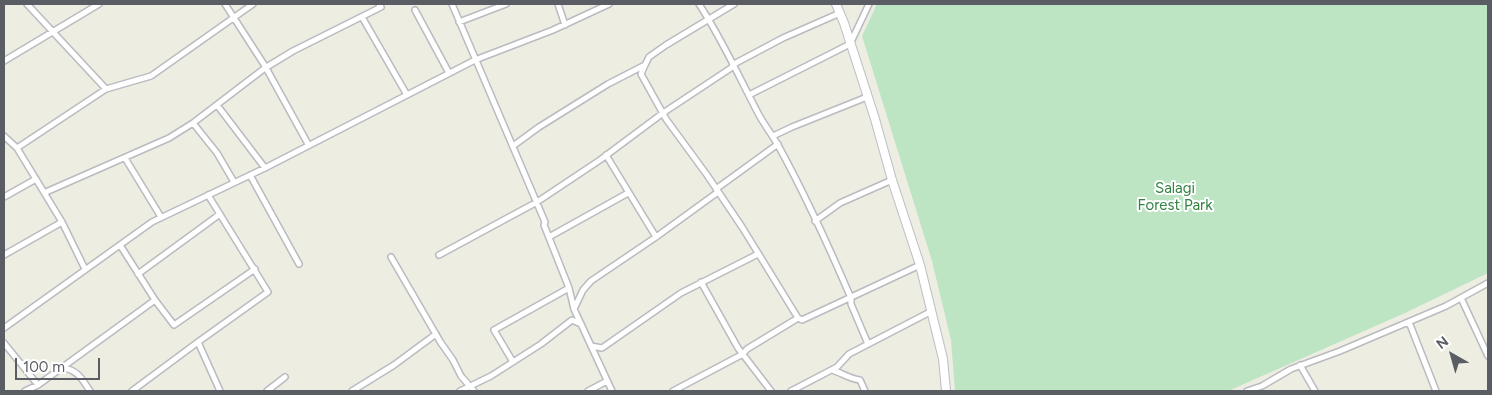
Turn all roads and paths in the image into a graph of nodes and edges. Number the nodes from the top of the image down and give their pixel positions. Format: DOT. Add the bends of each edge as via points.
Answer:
graph roads {
  1 [pos="27,4"];
  2 [pos="99,4"];
  3 [pos="225,4"];
  4 [pos="253,4"];
  5 [pos="379,4"];
  6 [pos="452,4"];
  7 [pos="506,4"];
  8 [pos="558,4"];
  9 [pos="609,4"];
  10 [pos="699,4"];
  11 [pos="734,4"];
  12 [pos="836,4"];
  13 [pos="869,4"];
  14 [pos="415,10"];
  15 [pos="840,13"];
  16 [pos="362,17"];
  17 [pos="234,18"];
  18 [pos="709,19"];
  19 [pos="459,22"];
  20 [pos="565,24"];
  21 [pos="53,32"];
  22 [pos="850,44"];
  23 [pos="475,60"];
  24 [pos="4,61"];
  25 [pos="734,64"];
  26 [pos="645,65"];
  27 [pos="266,68"];
  28 [pos="450,73"];
  29 [pos="106,89"];
  30 [pos="407,95"];
  31 [pos="748,95"];
  32 [pos="867,97"];
  33 [pos="217,105"];
  34 [pos="663,113"];
  35 [pos="193,123"];
  36 [pos="4,136"];
  37 [pos="773,136"];
  38 [pos="308,144"];
  39 [pos="778,144"];
  40 [pos="514,146"];
  41 [pos="17,148"];
  42 [pos="606,155"];
  43 [pos="125,158"];
  44 [pos="265,168"];
  45 [pos="250,175"];
  46 [pos="36,179"];
  47 [pos="892,180"];
  48 [pos="234,182"];
  49 [pos="717,190"];
  50 [pos="46,192"];
  51 [pos="628,193"];
  52 [pos="208,195"];
  53 [pos="4,197"];
  54 [pos="537,202"];
  55 [pos="220,214"];
  56 [pos="161,217"];
  57 [pos="815,220"];
  58 [pos="62,222"];
  59 [pos="549,237"];
  60 [pos="656,237"];
  61 [pos="120,245"];
  62 [pos="758,254"];
  63 [pos="4,255"];
  64 [pos="439,255"];
  65 [pos="391,257"];
  66 [pos="299,264"];
  67 [pos="920,265"];
  68 [pos="85,269"];
  69 [pos="255,269"];
  70 [pos="138,274"];
  71 [pos="701,282"];
  72 [pos="1488,284"];
  73 [pos="569,288"];
  74 [pos="851,298"];
  75 [pos="1461,298"];
  76 [pos="155,300"];
  77 [pos="574,309"];
  78 [pos="930,312"];
  79 [pos="798,318"];
  80 [pos="1408,322"];
  81 [pos="581,324"];
  82 [pos="4,328"];
  83 [pos="436,334"];
  84 [pos="198,342"];
  85 [pos="4,343"];
  86 [pos="868,344"];
  87 [pos="591,346"];
  88 [pos="743,354"];
  89 [pos="1488,356"];
  90 [pos="513,362"];
  91 [pos="1300,365"];
  92 [pos="61,368"];
  93 [pos="832,370"];
  94 [pos="285,377"];
  95 [pos="607,381"];
  96 [pos="38,385"];
  97 [pos="470,385"];
  98 [pos="25,391"];
  99 [pos="90,391"];
  100 [pos="132,391"];
  101 [pos="220,391"];
  102 [pos="267,391"];
  103 [pos="352,391"];
  104 [pos="460,391"];
  105 [pos="474,391"];
  106 [pos="588,391"];
  107 [pos="612,391"];
  108 [pos="672,391"];
  109 [pos="770,391"];
  110 [pos="791,391"];
  111 [pos="865,391"];
  112 [pos="946,391"];
  113 [pos="1247,391"];
  114 [pos="1315,391"];
  115 [pos="1436,391"];
  1 -- 21 [label="street"];
  2 -- 21 [label="street"];
  3 -- 17 [label="street"];
  4 -- 17 [label="street"];
  5 -- 16 [label="street" via="381,7"];
  6 -- 19 [label="street"];
  7 -- 19 [label="street"];
  8 -- 20 [label="street"];
  9 -- 20 [label="street"];
  10 -- 18 [label="street"];
  11 -- 18 [label="street"];
  12 -- 15 [label="street"];
  13 -- 22 [label="street"];
  14 -- 28 [label="street"];
  15 -- 22 [label="street"];
  15 -- 25 [label="street"];
  16 -- 27 [label="street"];
  16 -- 30 [label="street"];
  17 -- 27 [label="street"];
  17 -- 29 [label="street" via="151,76"];
  18 -- 25 [label="street"];
  18 -- 26 [label="street" via="654,53"];
  19 -- 23 [label="street"];
  20 -- 23 [label="street"];
  21 -- 24 [label="street"];
  21 -- 29 [label="street"];
  22 -- 31 [label="street"];
  22 -- 32 [label="street"];
  23 -- 28 [label="street"];
  23 -- 40 [label="street"];
  25 -- 31 [label="street"];
  25 -- 34 [label="street"];
  26 -- 34 [label="street" via="641,74"];
  26 -- 40 [label="street" via="608,84"];
  27 -- 33 [label="street"];
  27 -- 38 [label="street"];
  28 -- 30 [label="street"];
  29 -- 41 [label="street"];
  30 -- 38 [label="street"];
  31 -- 37 [label="street"];
  32 -- 37 [label="street"];
  32 -- 47 [label="street"];
  33 -- 35 [label="street"];
  33 -- 44 [label="street"];
  34 -- 42 [label="street"];
  34 -- 49 [label="street"];
  35 -- 43 [label="street"];
  35 -- 48 [label="street" via="217,153"];
  36 -- 41 [label="street"];
  37 -- 39 [label="street"];
  38 -- 44 [label="street"];
  39 -- 49 [label="street"];
  39 -- 57 [label="street"];
  40 -- 54 [label="street"];
  41 -- 46 [label="street"];
  42 -- 51 [label="street"];
  42 -- 54 [label="street"];
  43 -- 50 [label="street"];
  43 -- 56 [label="street"];
  44 -- 45 [label="street"];
  45 -- 48 [label="street"];
  45 -- 66 [label="street"];
  46 -- 50 [label="street"];
  46 -- 53 [label="street"];
  47 -- 57 [label="street" via="840,203"];
  47 -- 67 [label="street"];
  48 -- 52 [label="street"];
  49 -- 60 [label="street"];
  49 -- 62 [label="street"];
  50 -- 58 [label="street"];
  51 -- 59 [label="street"];
  51 -- 60 [label="street"];
  52 -- 55 [label="street"];
  52 -- 56 [label="street"];
  54 -- 59 [label="street"];
  54 -- 64 [label="street"];
  55 -- 69 [label="street"];
  55 -- 70 [label="street"];
  56 -- 61 [label="street"];
  57 -- 74 [label="street"];
  58 -- 63 [label="street"];
  58 -- 68 [label="street"];
  59 -- 73 [label="street"];
  60 -- 77 [label="street" via="591,281"];
  61 -- 68 [label="street"];
  61 -- 70 [label="street"];
  62 -- 71 [label="street"];
  62 -- 79 [label="street"];
  65 -- 83 [label="street"];
  67 -- 74 [label="street"];
  67 -- 78 [label="street"];
  68 -- 82 [label="street"];
  69 -- 76 [label="street" via="174,325"];
  69 -- 84 [label="street" via="268,292"];
  70 -- 76 [label="street"];
  71 -- 87 [label="street" via="602,348"];
  71 -- 88 [label="street"];
  72 -- 75 [label="street"];
  73 -- 77 [label="street"];
  73 -- 90 [label="street" via="494,330"];
  74 -- 79 [label="street" via="802,320"];
  74 -- 86 [label="street"];
  75 -- 80 [label="street"];
  75 -- 89 [label="street"];
  76 -- 92 [label="street"];
  77 -- 81 [label="street"];
  78 -- 86 [label="street"];
  78 -- 112 [label="street" via="944,365"];
  79 -- 88 [label="street"];
  80 -- 91 [label="street"];
  80 -- 115 [label="street"];
  81 -- 87 [label="street"];
  81 -- 90 [label="street" via="572,320"];
  83 -- 97 [label="street"];
  83 -- 103 [label="street"];
  84 -- 100 [label="street"];
  84 -- 101 [label="street"];
  85 -- 96 [label="street"];
  86 -- 93 [label="street" via="849,354"];
  87 -- 95 [label="street"];
  88 -- 108 [label="street"];
  88 -- 109 [label="street"];
  90 -- 97 [label="street"];
  91 -- 113 [label="street"];
  91 -- 114 [label="street"];
  92 -- 96 [label="street"];
  92 -- 99 [label="street" via="79,375"];
  93 -- 110 [label="street"];
  93 -- 111 [label="street" via="860,380"];
  94 -- 102 [label="street"];
  95 -- 106 [label="street"];
  95 -- 107 [label="street"];
  96 -- 98 [label="street"];
  97 -- 104 [label="street"];
  97 -- 105 [label="street"];
}
